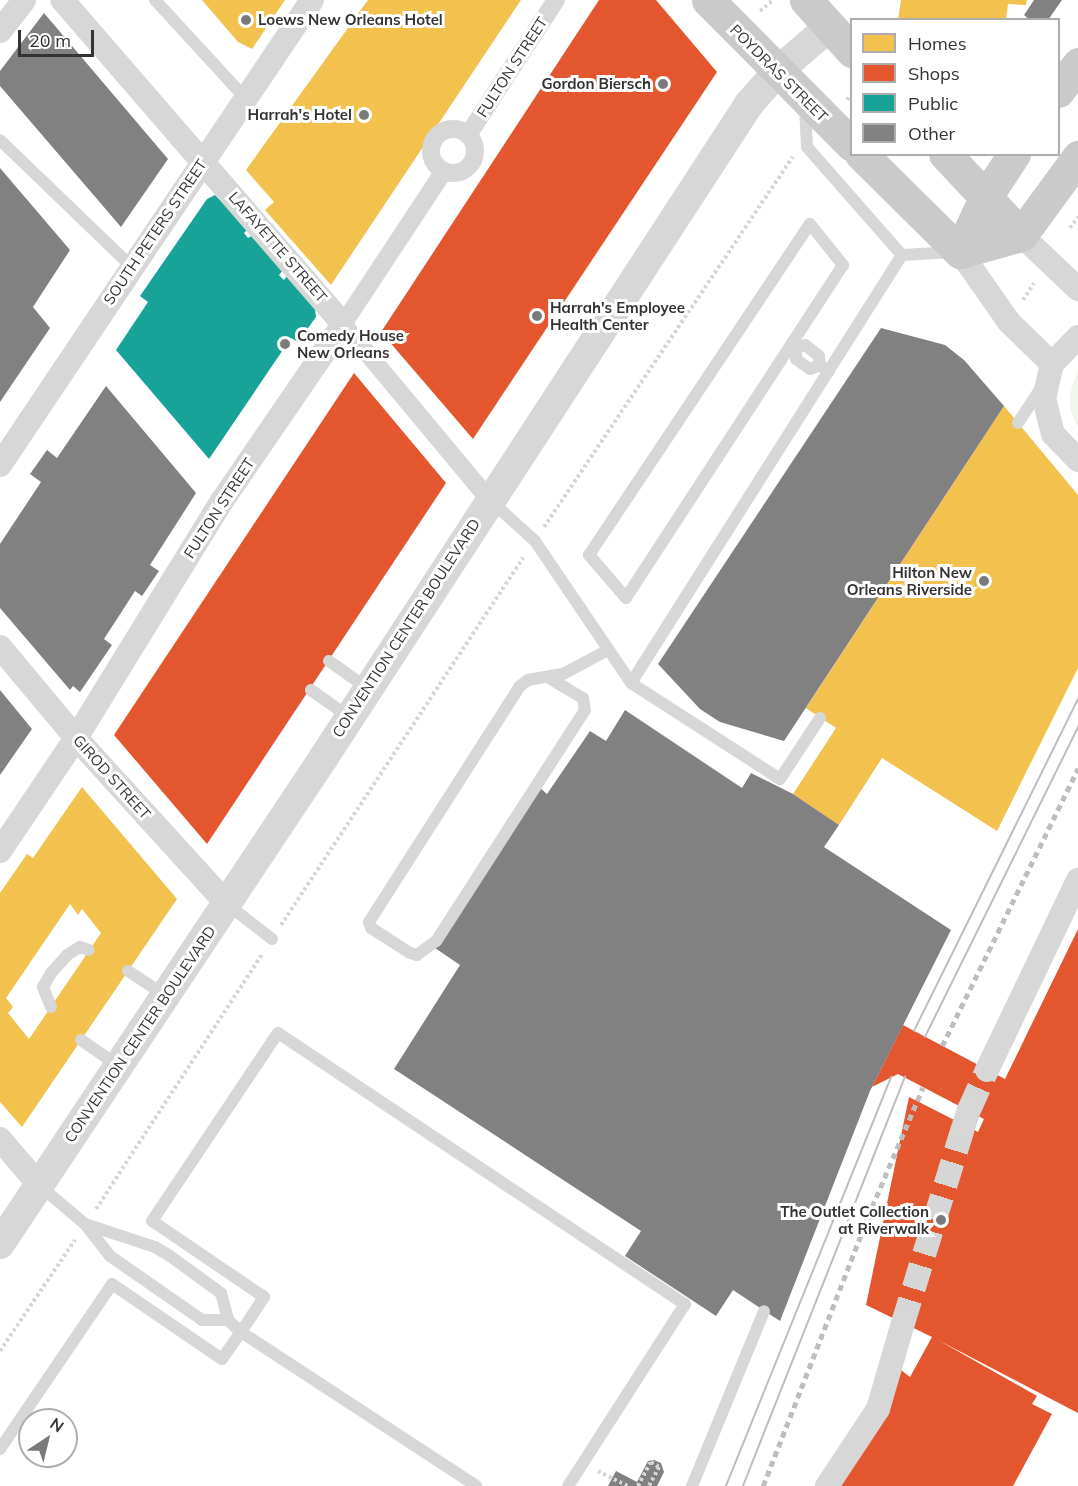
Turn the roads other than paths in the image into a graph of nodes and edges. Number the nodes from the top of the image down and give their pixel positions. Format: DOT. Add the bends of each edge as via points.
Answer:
graph roads {
  1 [pos="24,0"];
  2 [pos="62,0"];
  3 [pos="155,0"];
  4 [pos="312,0"];
  5 [pos="556,0"];
  6 [pos="708,0"];
  7 [pos="806,0"];
  8 [pos="830,26"];
  9 [pos="0,31"];
  10 [pos="850,49"];
  11 [pos="1078,63"];
  12 [pos="778,71"];
  13 [pos="1060,90"];
  14 [pos="245,98"];
  15 [pos="804,98"];
  16 [pos="468,135"];
  17 [pos="0,140"];
  18 [pos="850,143"];
  19 [pos="863,156"];
  20 [pos="947,156"];
  21 [pos="1013,156"];
  22 [pos="1078,157"];
  23 [pos="203,160"];
  24 [pos="444,171"];
  25 [pos="985,198"];
  26 [pos="1021,235"];
  27 [pos="960,252"];
  28 [pos="902,255"];
  29 [pos="132,267"];
  30 [pos="1078,289"];
  31 [pos="344,324"];
  32 [pos="1078,337"];
  33 [pos="793,346"];
  34 [pos="825,369"];
  35 [pos="1049,372"];
  36 [pos="1018,423"];
  37 [pos="1078,460"];
  38 [pos="0,465"];
  39 [pos="489,499"];
  40 [pos="0,647"];
  41 [pos="608,650"];
  42 [pos="329,661"];
  43 [pos="551,679"];
  44 [pos="631,683"];
  45 [pos="368,689"];
  46 [pos="311,690"];
  47 [pos="349,718"];
  48 [pos="820,718"];
  49 [pos="76,738"];
  50 [pos="0,850"];
  51 [pos="1078,880"];
  52 [pos="227,904"];
  53 [pos="272,939"];
  54 [pos="89,950"];
  55 [pos="128,971"];
  56 [pos="166,996"];
  57 [pos="51,1007"];
  58 [pos="81,1040"];
  59 [pos="120,1066"];
  60 [pos="987,1070"];
  61 [pos="0,1139"];
  62 [pos="40,1186"];
  63 [pos="86,1224"];
  64 [pos="0,1244"];
  65 [pos="764,1311"];
  66 [pos="228,1320"];
  67 [pos="903,1323"];
  68 [pos="241,1332"];
  69 [pos="0,1449"];
  70 [pos="476,1486"];
  71 [pos="568,1486"];
  72 [pos="692,1486"];
  73 [pos="827,1486"];
  1 -- 9 [label="street"];
  2 -- 23 [label="street, LAFAYETTE STREET"];
  3 -- 14 [label="lane"];
  4 -- 14 [label="street, SOUTH PETERS STREET"];
  5 -- 16 [label="street, FULTON STREET"];
  6 -- 12 [label="main road, POYDRAS STREET"];
  7 -- 8 [label="main road"];
  8 -- 10 [label="main road"];
  8 -- 12 [label="street, CONVENTION CENTER BOULEVARD"];
  11 -- 13 [label="main road"];
  12 -- 15 [label="main road, POYDRAS STREET"];
  12 -- 39 [label="street, CONVENTION CENTER BOULEVARD" via="749,104"];
  14 -- 23 [label="street, SOUTH PETERS STREET"];
  15 -- 18 [label="main road, POYDRAS STREET"];
  15 -- 28 [label="lane" via="807,147"];
  16 -- 24 [label="street" via="475,147 472,164 457,173"];
  16 -- 24 [label="street, FULTON STREET" via="447,130 434,140 432,156"];
  17 -- 29 [label="lane"];
  19 -- 27 [label="main road"];
  20 -- 25 [label="main road"];
  21 -- 25 [label="main road"];
  22 -- 26 [label="main road"];
  23 -- 29 [label="street, SOUTH PETERS STREET"];
  23 -- 31 [label="street, LAFAYETTE STREET"];
  24 -- 31 [label="street, FULTON STREET"];
  25 -- 26 [label="main road"];
  25 -- 27 [label="main road"];
  26 -- 27 [label="main road"];
  26 -- 30 [label="street"];
  27 -- 28 [label="lane"];
  27 -- 35 [label="street"];
  28 -- 34 [label="lane"];
  29 -- 38 [label="street, SOUTH PETERS STREET"];
  31 -- 39 [label="street, LAFAYETTE STREET"];
  31 -- 49 [label="street, FULTON STREET" via="222,501"];
  32 -- 35 [label="street"];
  33 -- 33 [label="lane" via="843,265 810,224 589,555 626,598"];
  33 -- 34 [label="lane" via="805,345 819,356"];
  34 -- 44 [label="lane"];
  35 -- 36 [label="lane"];
  35 -- 37 [label="street" via="1046,417 1064,449"];
  39 -- 41 [label="lane" via="535,541"];
  39 -- 45 [label="street, CONVENTION CENTER BOULEVARD"];
  40 -- 49 [label="street, GIROD STREET"];
  41 -- 43 [label="lane"];
  41 -- 44 [label="lane"];
  42 -- 45 [label="lane"];
  43 -- 43 [label="lane" via="528,681 519,687 369,922 371,928 410,953 417,955 436,941 585,710 583,698"];
  44 -- 48 [label="lane" via="780,779"];
  45 -- 47 [label="street, CONVENTION CENTER BOULEVARD"];
  46 -- 47 [label="lane"];
  47 -- 52 [label="street, CONVENTION CENTER BOULEVARD"];
  49 -- 50 [label="street, FULTON STREET"];
  49 -- 52 [label="street, GIROD STREET"];
  51 -- 60 [label="street"];
  52 -- 53 [label="lane"];
  52 -- 56 [label="street, CONVENTION CENTER BOULEVARD"];
  54 -- 57 [label="lane" via="80,947 51,973 43,987"];
  55 -- 56 [label="lane"];
  56 -- 59 [label="street, CONVENTION CENTER BOULEVARD"];
  58 -- 59 [label="lane"];
  59 -- 62 [label="street, CONVENTION CENTER BOULEVARD"];
  61 -- 62 [label="street"];
  62 -- 63 [label="lane"];
  62 -- 64 [label="street, CONVENTION CENTER BOULEVARD"];
  63 -- 66 [label="lane" via="110,1256 202,1320"];
  63 -- 66 [label="lane" via="155,1246 170,1256 221,1293"];
  65 -- 72 [label="lane"];
  66 -- 68 [label="lane"];
  67 -- 73 [label="street" via="878,1408"];
  68 -- 69 [label="lane" via="222,1359 112,1284"];
  68 -- 70 [label="lane"];
  68 -- 71 [label="lane" via="264,1297 152,1221 278,1033 685,1304"];
}
